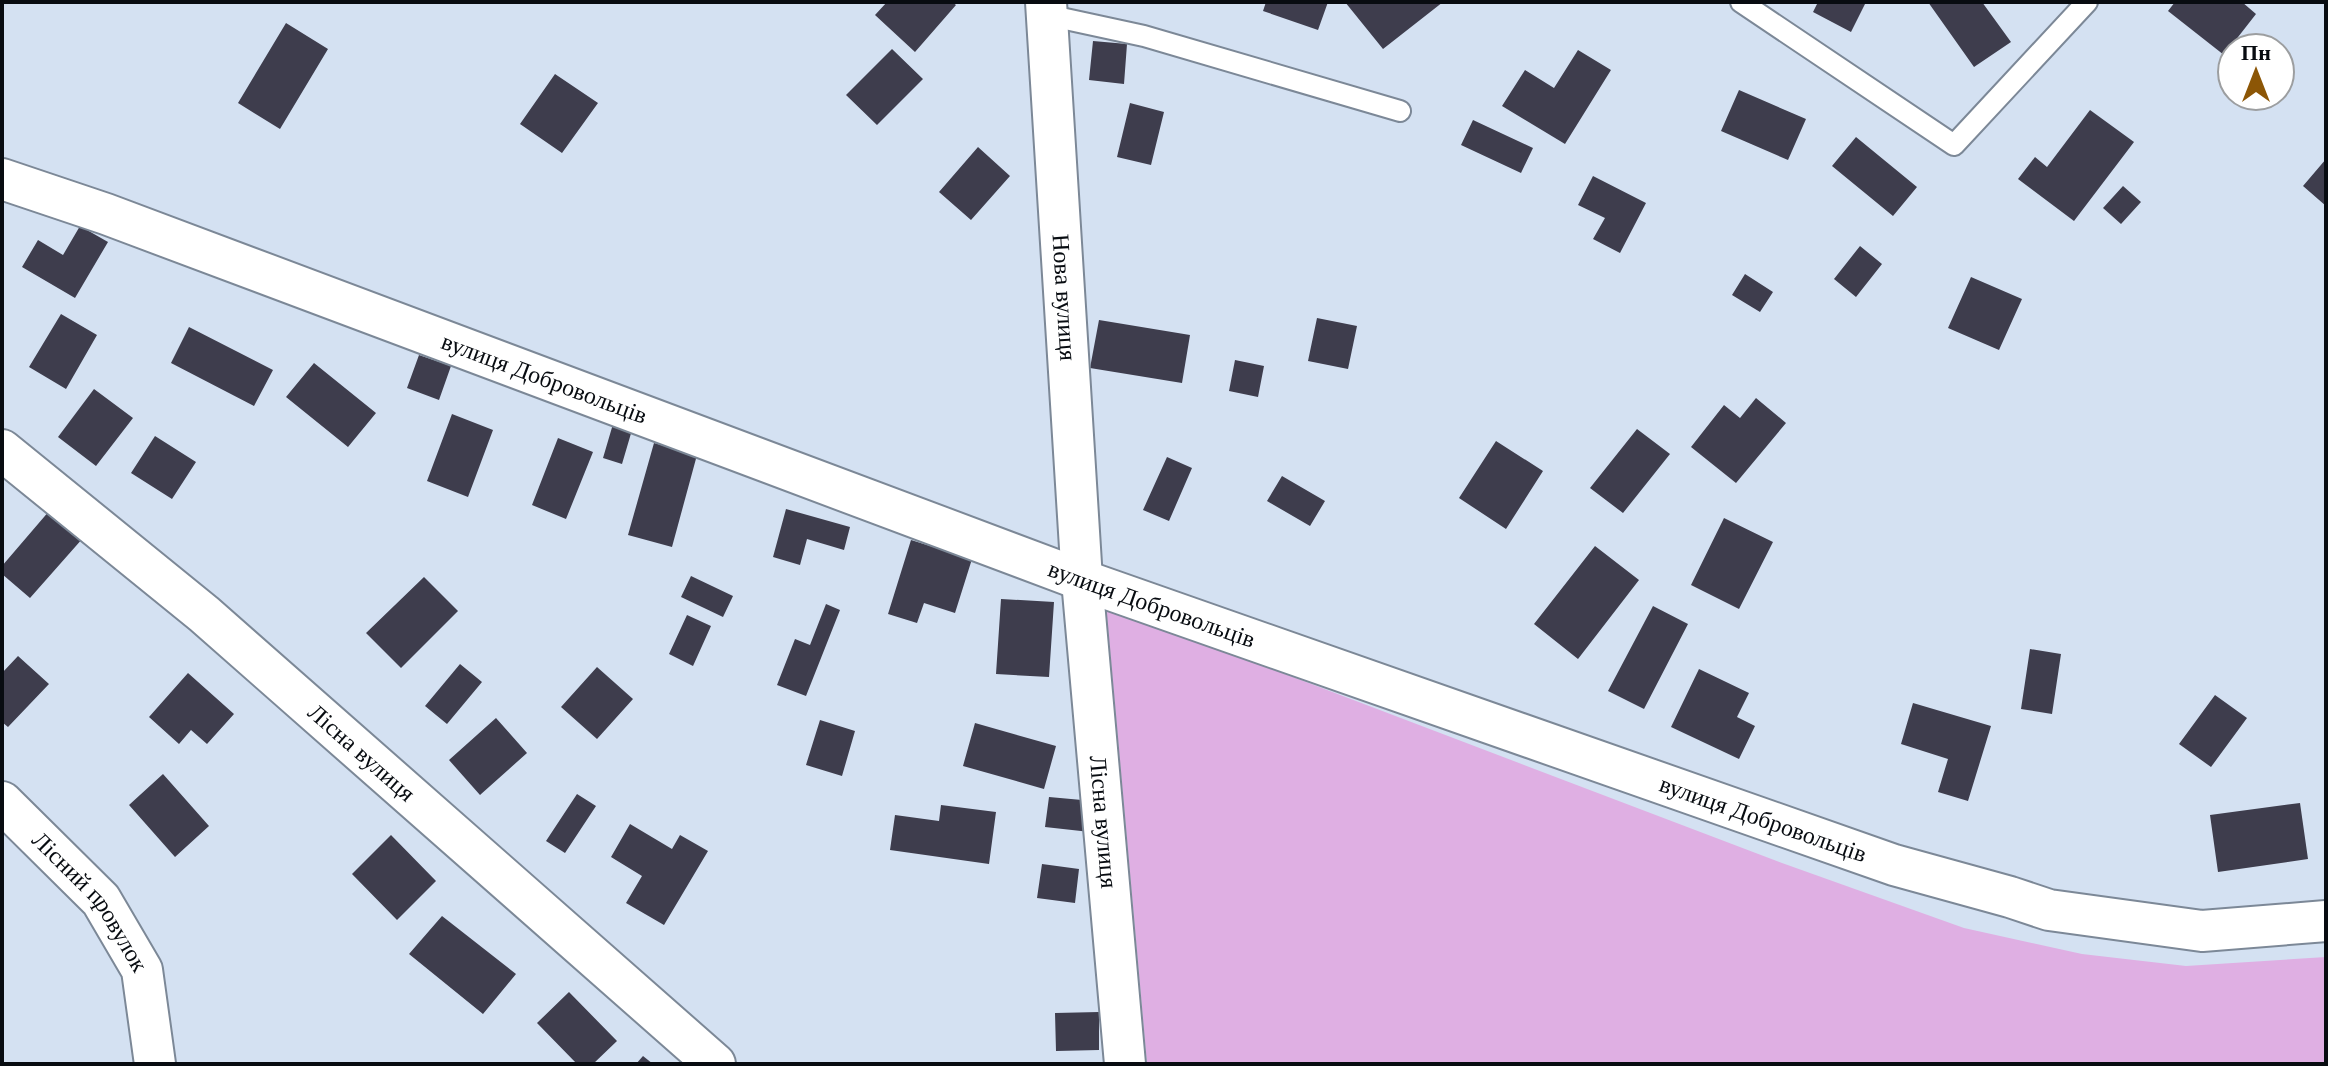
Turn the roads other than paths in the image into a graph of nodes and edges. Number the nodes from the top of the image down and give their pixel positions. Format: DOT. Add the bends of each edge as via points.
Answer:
graph roads {
  1 [pos="1741,2"];
  2 [pos="2087,2"];
  3 [pos="1039,6"];
  4 [pos="1400,111"];
  5 [pos="2,179"];
  6 [pos="2,450"];
  7 [pos="1082,580"];
  8 [pos="2,802"];
  9 [pos="2326,921"];
  10 [pos="155,1064"];
  11 [pos="715,1064"];
  12 [pos="1125,1064"];
  1 -- 2 [label="lane" via="1954,145"];
  3 -- 4 [label="lane"];
  3 -- 7 [label="street, Нова вулиця"];
  5 -- 7 [label="street, вулиця Добровольців"];
  6 -- 11 [label="street, Лісна вулиця" via="204,614"];
  7 -- 9 [label="street, вулиця Добровольців" via="1894,865 2049,910 2202,931"];
  7 -- 12 [label="street, Лісна вулиця"];
  8 -- 10 [label="street, Лісний провулок" via="101,900 142,970"];
}
